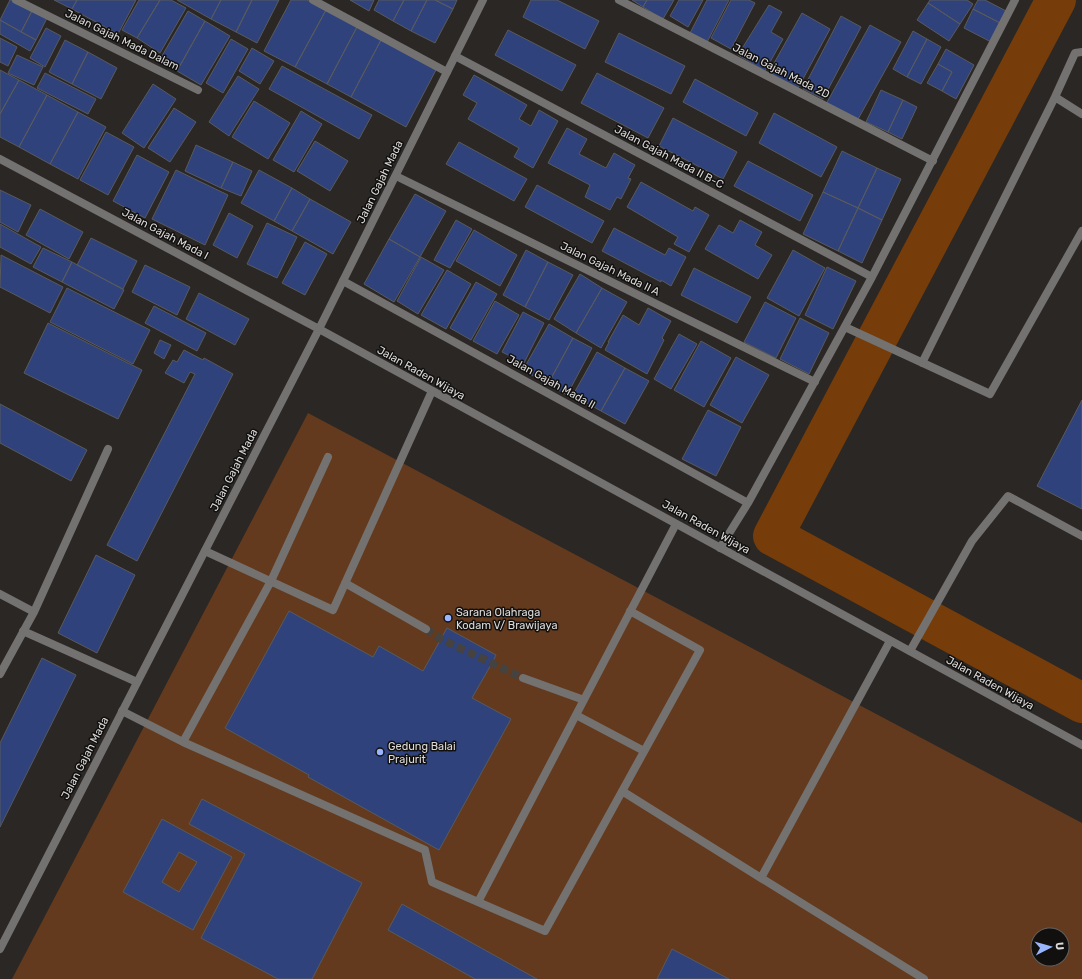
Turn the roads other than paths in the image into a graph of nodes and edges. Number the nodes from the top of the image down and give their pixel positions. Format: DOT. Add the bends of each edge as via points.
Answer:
graph roads {
  1 [pos="16,0"];
  2 [pos="313,0"];
  3 [pos="483,0"];
  4 [pos="619,0"];
  5 [pos="1015,0"];
  6 [pos="1082,52"];
  7 [pos="455,56"];
  8 [pos="447,72"];
  9 [pos="198,90"];
  10 [pos="1055,97"];
  11 [pos="1082,114"];
  12 [pos="0,159"];
  13 [pos="933,161"];
  14 [pos="396,176"];
  15 [pos="1082,231"];
  16 [pos="872,277"];
  17 [pos="343,281"];
  18 [pos="845,328"];
  19 [pos="319,329"];
  20 [pos="922,363"];
  21 [pos="815,382"];
  22 [pos="432,391"];
  23 [pos="108,449"];
  24 [pos="328,457"];
  25 [pos="748,503"];
  26 [pos="676,524"];
  27 [pos="1082,536"];
  28 [pos="720,548"];
  29 [pos="204,551"];
  30 [pos="271,581"];
  31 [pos="345,583"];
  32 [pos="0,594"];
  33 [pos="630,611"];
  34 [pos="34,612"];
  35 [pos="426,629"];
  36 [pos="23,631"];
  37 [pos="890,641"];
  38 [pos="910,652"];
  39 [pos="0,674"];
  40 [pos="523,678"];
  41 [pos="137,682"];
  42 [pos="584,700"];
  43 [pos="122,710"];
  44 [pos="576,715"];
  45 [pos="183,742"];
  46 [pos="1082,745"];
  47 [pos="644,751"];
  48 [pos="622,791"];
  49 [pos="761,878"];
  50 [pos="478,902"];
  51 [pos="0,949"];
  52 [pos="924,979"];
  1 -- 9 [label="street, Jalan Gajah Mada Dalam"];
  2 -- 8 [label="street"];
  3 -- 7 [label="street, Jalan Gajah Mada"];
  4 -- 13 [label="street, Jalan Gajah Mada 2D"];
  5 -- 13 [label="street"];
  6 -- 10 [label="street" via="1075,53"];
  7 -- 8 [label="street, Jalan Gajah Mada"];
  7 -- 16 [label="street, Jalan Gajah Mada II B-C"];
  8 -- 14 [label="street, Jalan Gajah Mada"];
  10 -- 11 [label="street"];
  10 -- 20 [label="street"];
  12 -- 19 [label="street, Jalan Gajah Mada I"];
  13 -- 16 [label="street"];
  14 -- 17 [label="street, Jalan Gajah Mada"];
  14 -- 21 [label="street, Jalan Gajah Mada II A"];
  15 -- 20 [label="street" via="990,394"];
  16 -- 18 [label="street"];
  17 -- 19 [label="street, Jalan Gajah Mada"];
  17 -- 25 [label="street, Jalan Gajah Mada II"];
  18 -- 20 [label="street"];
  18 -- 21 [label="street"];
  19 -- 22 [label="street, Jalan Raden Wijaya"];
  19 -- 29 [label="street, Jalan Gajah Mada"];
  21 -- 25 [label="street"];
  22 -- 26 [label="street, Jalan Raden Wijaya"];
  22 -- 31 [label="street"];
  23 -- 34 [label="street"];
  24 -- 30 [label="street"];
  25 -- 28 [label="street"];
  26 -- 28 [label="street, Jalan Raden Wijaya"];
  26 -- 33 [label="street"];
  27 -- 38 [label="street" via="1008,496 972,541"];
  28 -- 37 [label="street, Jalan Raden Wijaya"];
  29 -- 30 [label="street"];
  29 -- 41 [label="street, Jalan Gajah Mada"];
  30 -- 31 [label="street" via="333,610"];
  30 -- 45 [label="street"];
  31 -- 35 [label="street"];
  32 -- 34 [label="street"];
  33 -- 42 [label="street"];
  33 -- 47 [label="street" via="700,650"];
  34 -- 36 [label="street"];
  36 -- 39 [label="street"];
  36 -- 41 [label="street"];
  37 -- 38 [label="street, Jalan Raden Wijaya"];
  37 -- 49 [label="street"];
  38 -- 46 [label="street, Jalan Raden Wijaya"];
  40 -- 42 [label="street"];
  41 -- 43 [label="street, Jalan Gajah Mada"];
  42 -- 44 [label="street"];
  43 -- 45 [label="street"];
  43 -- 51 [label="street, Jalan Gajah Mada"];
  44 -- 47 [label="street"];
  44 -- 50 [label="street"];
  45 -- 50 [label="street" via="425,850 432,882"];
  47 -- 48 [label="street"];
  48 -- 49 [label="street"];
  48 -- 50 [label="street" via="545,931"];
  49 -- 52 [label="street"];
}
